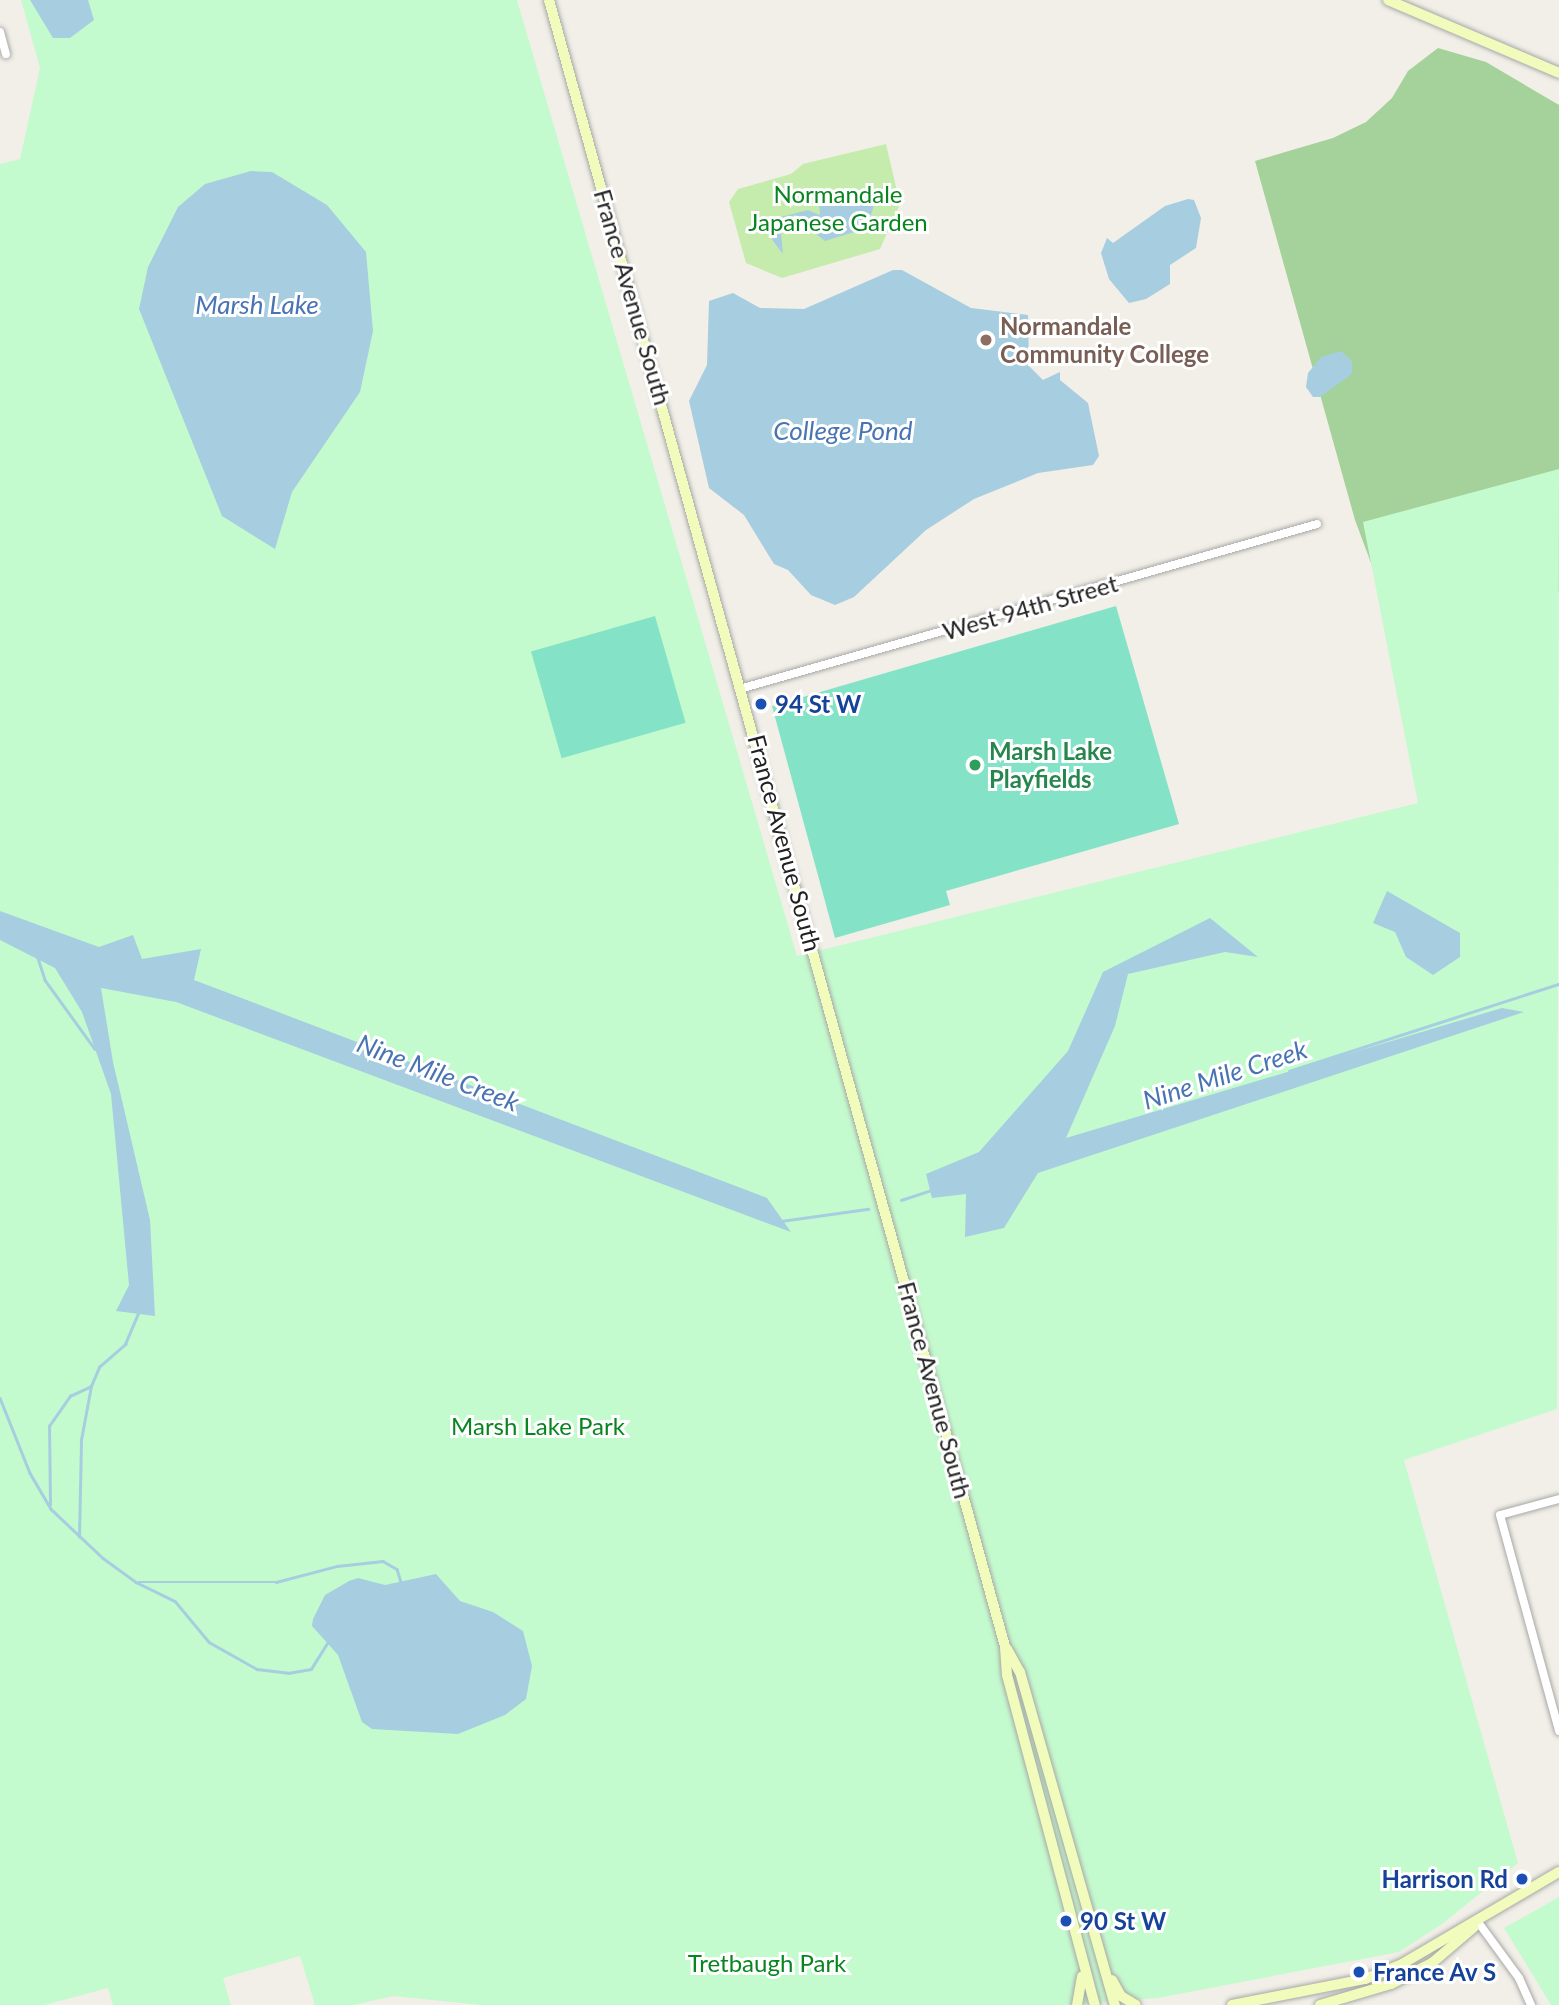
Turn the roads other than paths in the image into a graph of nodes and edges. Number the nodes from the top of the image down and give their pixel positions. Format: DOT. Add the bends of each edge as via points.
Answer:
graph roads {
  1 [pos="549,0"];
  2 [pos="1388,0"];
  3 [pos="0,32"];
  4 [pos="6,54"];
  5 [pos="1559,73"];
  6 [pos="1317,524"];
  7 [pos="743,688"];
  8 [pos="1559,1499"];
  9 [pos="1005,1647"];
  10 [pos="1559,1731"];
  11 [pos="1559,1872"];
  12 [pos="1478,1922"];
  13 [pos="1079,1949"];
  14 [pos="1105,1967"];
  15 [pos="1077,2005"];
  16 [pos="1095,2005"];
  17 [pos="1115,2005"];
  18 [pos="1136,2005"];
  19 [pos="1232,2005"];
  20 [pos="1320,2005"];
  21 [pos="1531,2005"];
  1 -- 7 [label="main road, France Avenue South"];
  2 -- 5 [label="main road"];
  3 -- 4 [label="street"];
  6 -- 7 [label="street, West 94th Street"];
  7 -- 9 [label="main road, France Avenue South"];
  8 -- 10 [label="street" via="1500,1516"];
  9 -- 13 [label="main road, France Avenue South" via="1007,1675"];
  9 -- 14 [label="main road, France Avenue South" via="1020,1672"];
  11 -- 12 [label="main road"];
  12 -- 19 [label="main road" via="1365,1979"];
  12 -- 20 [label="main road" via="1460,1943 1432,1963 1391,1983"];
  12 -- 21 [label="street" via="1519,1978"];
  13 -- 15 [label="main road" via="1083,1986"];
  13 -- 16 [label="main road, France Avenue South"];
  14 -- 17 [label="main road, France Avenue South"];
  14 -- 18 [label="main road" via="1121,1996"];
}
